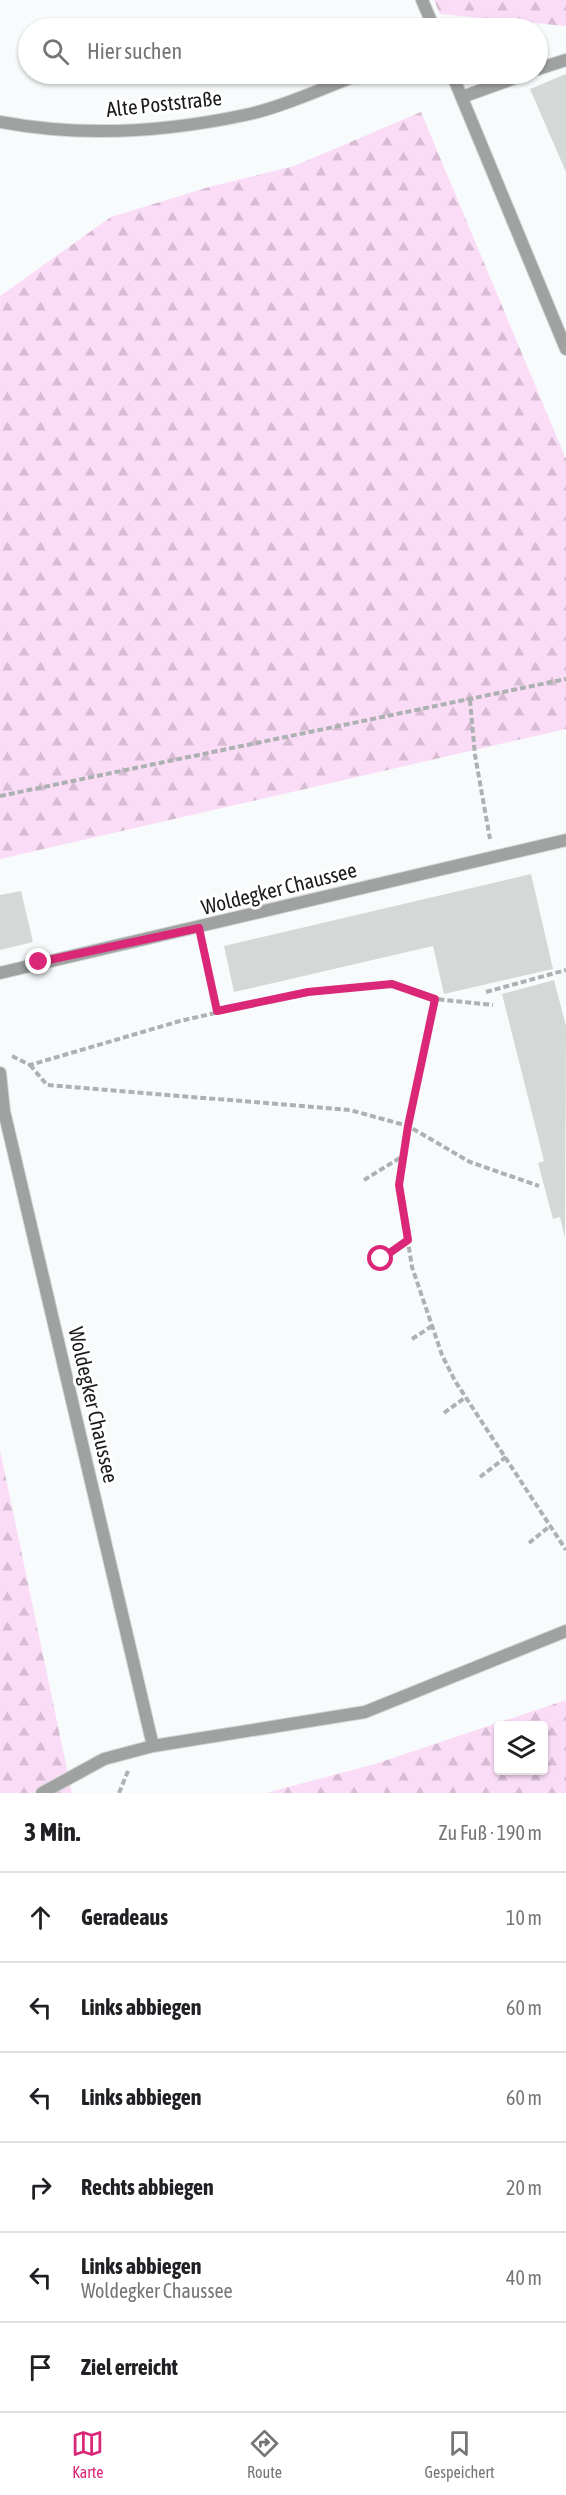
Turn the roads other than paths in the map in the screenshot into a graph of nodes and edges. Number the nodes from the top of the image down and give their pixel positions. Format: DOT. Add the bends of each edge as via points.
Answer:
graph roads {
  1 [pos="422,0"];
  2 [pos="430,18"];
  3 [pos="566,60"];
  4 [pos="548,66"];
  5 [pos="332,84"];
  6 [pos="456,84"];
  7 [pos="498,84"];
  8 [pos="462,97"];
  9 [pos="0,122"];
  10 [pos="566,349"];
  11 [pos="566,840"];
  12 [pos="0,973"];
  13 [pos="0,1073"];
  14 [pos="566,1631"];
  15 [pos="153,1746"];
  16 [pos="42,1793"];
  1 -- 2 [label="lane"];
  3 -- 4 [label="lane"];
  5 -- 9 [label="lane, Alte Poststraße" via="246,115 148,130 65,130"];
  6 -- 8 [label="lane"];
  7 -- 8 [label="lane"];
  8 -- 10 [label="lane"];
  11 -- 12 [label="lane, Woldegker Chaussee"];
  13 -- 15 [label="lane, Woldegker Chaussee" via="7,1122"];
  14 -- 15 [label="lane" via="365,1712"];
  15 -- 16 [label="lane" via="104,1759"];
}
